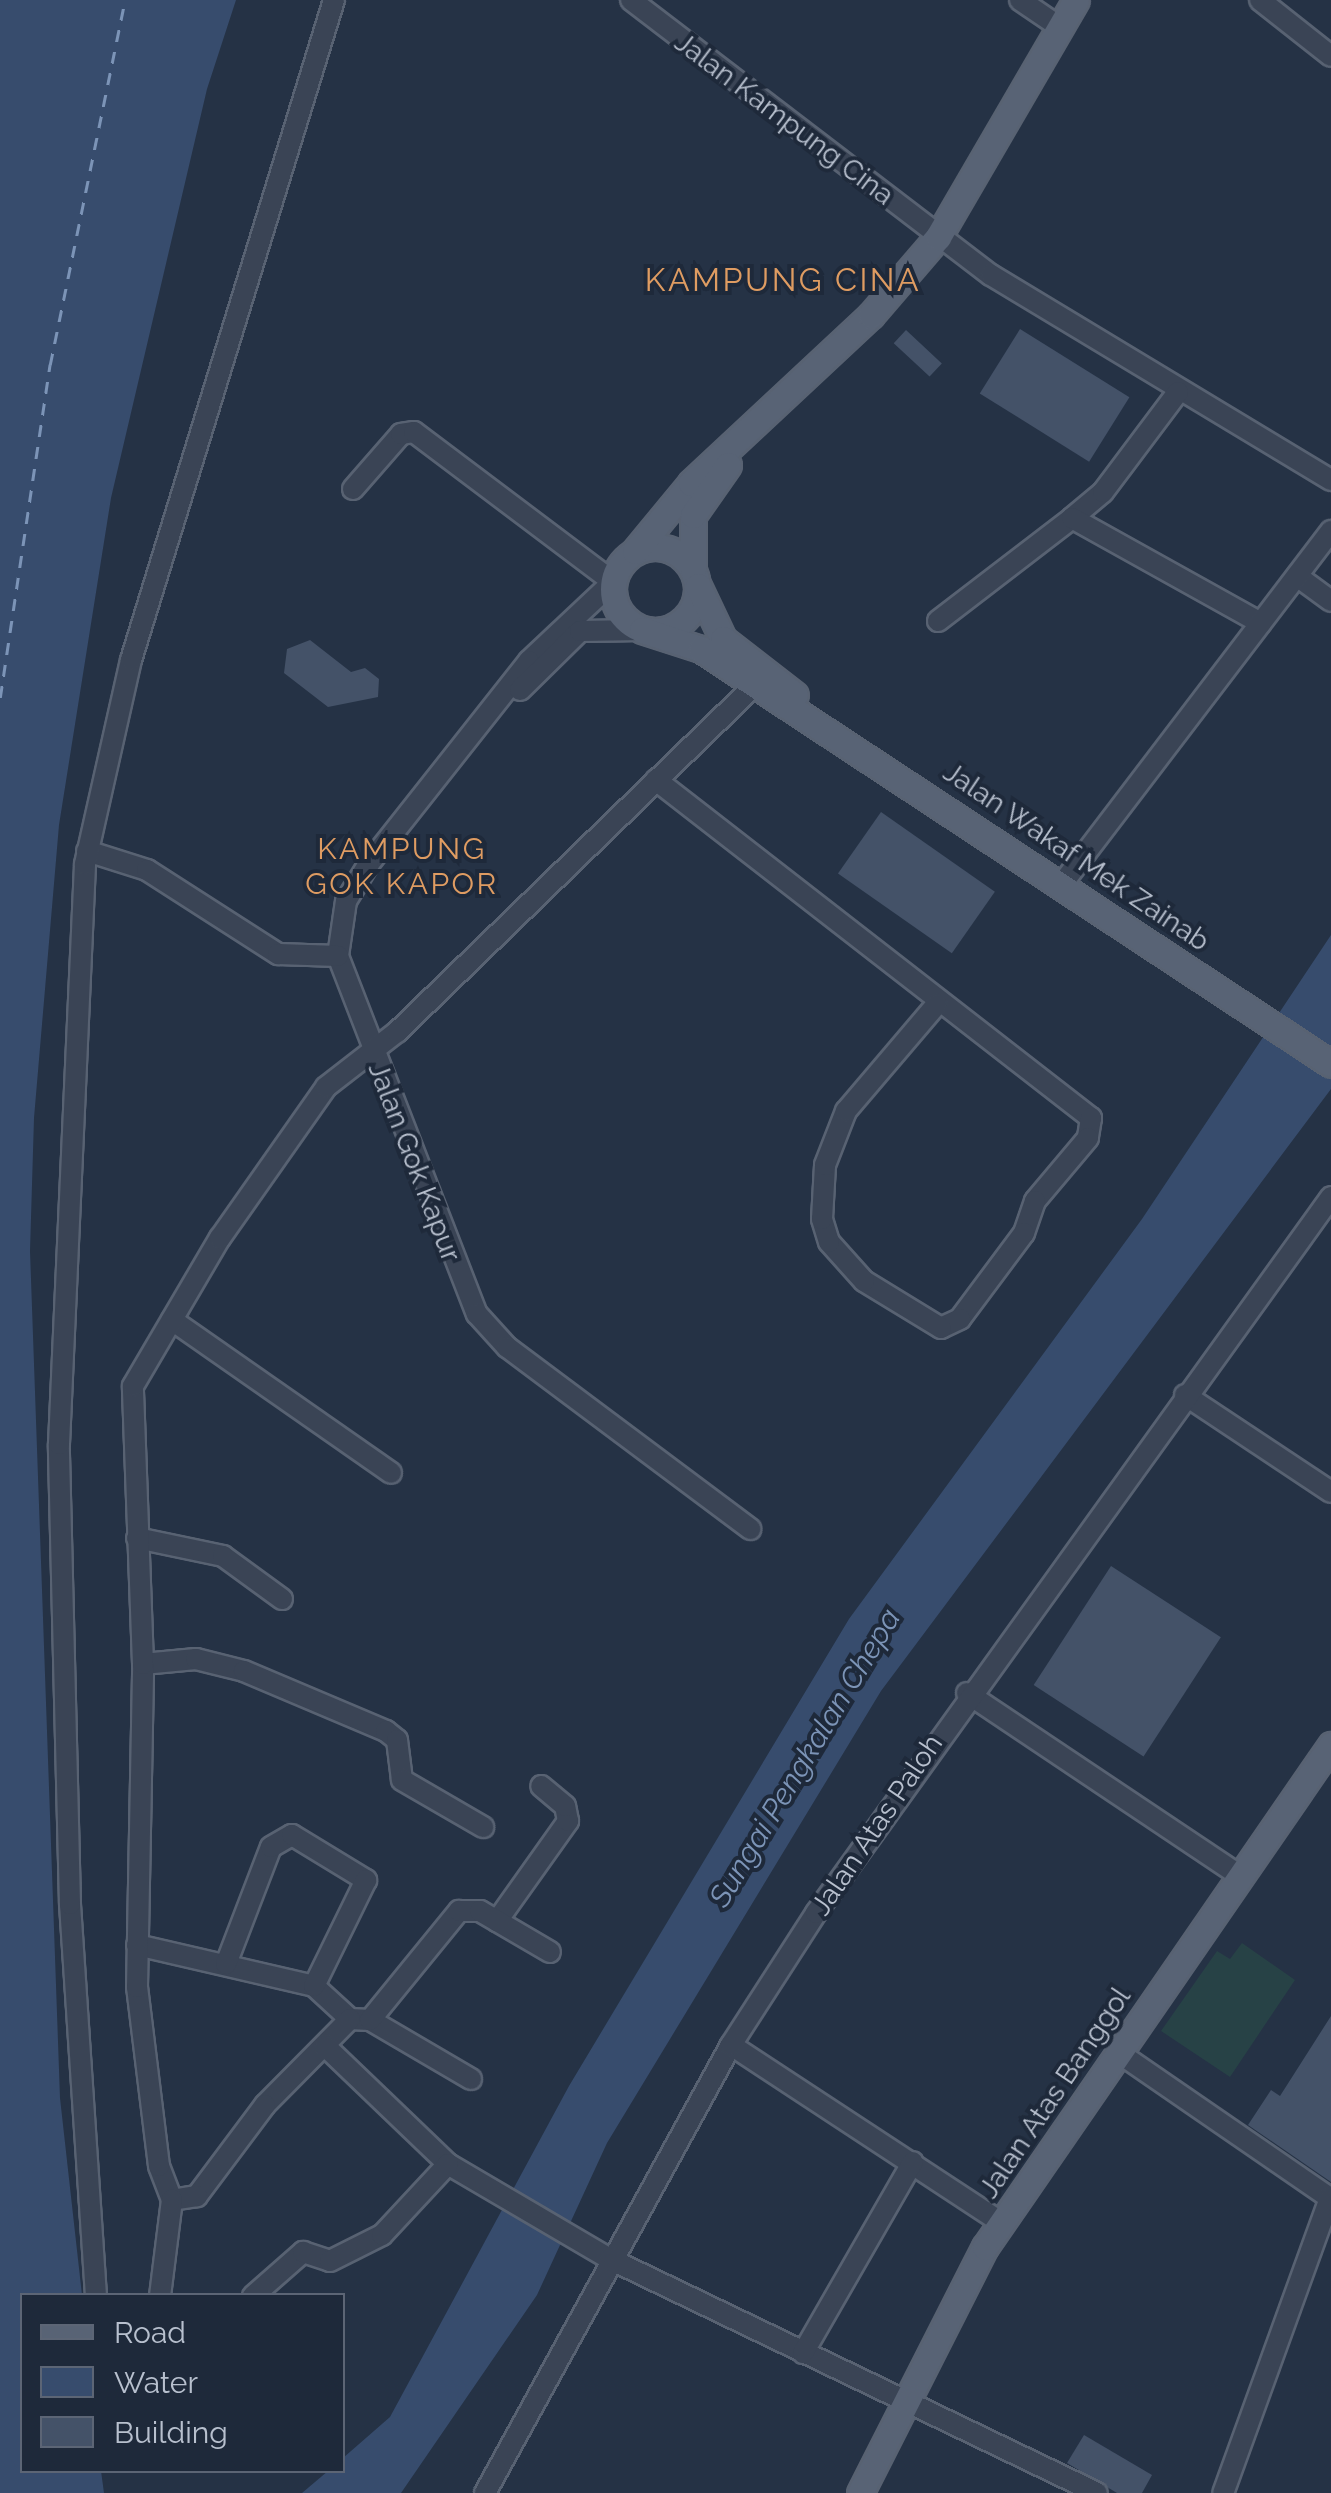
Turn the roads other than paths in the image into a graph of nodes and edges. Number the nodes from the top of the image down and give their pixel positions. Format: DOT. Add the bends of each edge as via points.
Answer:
graph roads {
  1 [pos="334,0"];
  2 [pos="631,0"];
  3 [pos="1020,0"];
  4 [pos="1076,0"];
  5 [pos="1260,0"];
  6 [pos="1061,28"];
  7 [pos="1331,56"];
  8 [pos="938,237"];
  9 [pos="1178,392"];
  10 [pos="746,440"];
  11 [pos="1331,480"];
  12 [pos="353,488"];
  13 [pos="1072,518"];
  14 [pos="1331,532"];
  15 [pos="635,552"];
  16 [pos="1297,576"];
  17 [pos="695,578"];
  18 [pos="613,582"];
  19 [pos="1331,601"];
  20 [pos="938,621"];
  21 [pos="1261,623"];
  22 [pos="642,630"];
  23 [pos="754,686"];
  24 [pos="493,715"];
  25 [pos="656,780"];
  26 [pos="906,780"];
  27 [pos="87,852"];
  28 [pos="1062,884"];
  29 [pos="338,956"];
  30 [pos="937,1004"];
  31 [pos="371,1053"];
  32 [pos="1331,1064"];
  33 [pos="1331,1197"];
  34 [pos="172,1320"];
  35 [pos="1185,1396"];
  36 [pos="391,1473"];
  37 [pos="1331,1492"];
  38 [pos="750,1529"];
  39 [pos="138,1538"];
  40 [pos="282,1599"];
  41 [pos="143,1664"];
  42 [pos="968,1693"];
  43 [pos="1331,1744"];
  44 [pos="541,1786"];
  45 [pos="483,1828"];
  46 [pos="1240,1876"];
  47 [pos="497,1921"];
  48 [pos="136,1944"];
  49 [pos="550,1952"];
  50 [pos="226,1964"];
  51 [pos="314,1986"];
  52 [pos="360,2020"];
  53 [pos="731,2045"];
  54 [pos="325,2046"];
  55 [pos="1119,2053"];
  56 [pos="471,2079"];
  57 [pos="913,2162"];
  58 [pos="448,2164"];
  59 [pos="172,2200"];
  60 [pos="1002,2223"];
  61 [pos="610,2259"];
  62 [pos="96,2293"];
  63 [pos="160,2293"];
  64 [pos="257,2293"];
  65 [pos="803,2353"];
  66 [pos="902,2398"];
  67 [pos="493,2491"];
  68 [pos="860,2493"];
  69 [pos="1096,2493"];
  70 [pos="1223,2493"];
  1 -- 27 [label="street" via="131,660"];
  2 -- 8 [label="street, Jalan Kampung Cina"];
  3 -- 6 [label="street"];
  4 -- 6 [label="main road"];
  5 -- 7 [label="street"];
  6 -- 8 [label="main road"];
  8 -- 9 [label="street, Jalan Kampung Cina"];
  8 -- 10 [label="main road"];
  9 -- 11 [label="street, Jalan Kampung Cina"];
  9 -- 13 [label="street" via="1103,492"];
  10 -- 15 [label="main road" via="691,483"];
  10 -- 17 [label="main road" via="692,515"];
  12 -- 18 [label="street" via="401,434 414,432"];
  13 -- 20 [label="street"];
  13 -- 21 [label="street"];
  14 -- 16 [label="street"];
  15 -- 17 [label="main road" via="661,547"];
  15 -- 18 [label="main road"];
  16 -- 19 [label="street"];
  16 -- 21 [label="street"];
  17 -- 22 [label="main road" via="682,623"];
  17 -- 26 [label="main road, Jalan Wakaf Mek Zainab" via="731,647"];
  18 -- 22 [label="main road" via="615,606"];
  18 -- 24 [label="street, Jalan Gok Kapur" via="540,648"];
  21 -- 28 [label="street"];
  22 -- 23 [label="main road, Jalan Wakaf Mek Zainab" via="700,649"];
  22 -- 24 [label="street, Jalan Gok Kapur" via="580,631"];
  23 -- 25 [label="street"];
  23 -- 26 [label="main road, Jalan Wakaf Mek Zainab"];
  24 -- 29 [label="street, Jalan Gok Kapur" via="368,865 346,901"];
  25 -- 30 [label="street"];
  25 -- 31 [label="street"];
  26 -- 28 [label="main road, Jalan Wakaf Mek Zainab"];
  27 -- 29 [label="street" via="147,870 278,954"];
  27 -- 62 [label="street" via="60,1444 70,1904"];
  28 -- 32 [label="main road, Jalan Wakaf Mek Zainab"];
  29 -- 31 [label="street, Jalan Gok Kapur"];
  30 -- 30 [label="street" via="1092,1124 1035,1201 1024,1233 960,1319 941,1328 864,1281 829,1242 822,1219 825,1165 846,1111"];
  31 -- 34 [label="street" via="326,1087"];
  31 -- 38 [label="street, Jalan Gok Kapur" via="476,1314 507,1347"];
  33 -- 35 [label="street, Jalan Atas Paloh"];
  34 -- 36 [label="street"];
  34 -- 39 [label="street" via="133,1386"];
  35 -- 37 [label="street"];
  35 -- 42 [label="street, Jalan Atas Paloh"];
  39 -- 40 [label="street" via="223,1556"];
  39 -- 41 [label="street"];
  41 -- 45 [label="street" via="196,1660 244,1671 386,1730 396,1740 402,1780"];
  41 -- 48 [label="street"];
  42 -- 46 [label="street"];
  42 -- 53 [label="street, Jalan Atas Paloh"];
  43 -- 46 [label="main road, Jalan Atas Banggol"];
  44 -- 47 [label="street" via="565,1806 568,1821"];
  46 -- 55 [label="main road, Jalan Atas Banggol"];
  47 -- 49 [label="street"];
  47 -- 52 [label="street" via="458,1911"];
  48 -- 50 [label="street"];
  48 -- 59 [label="street" via="159,2166"];
  50 -- 51 [label="street"];
  50 -- 51 [label="street" via="271,1848 292,1834 366,1880"];
  51 -- 52 [label="street"];
  52 -- 54 [label="street"];
  52 -- 56 [label="street"];
  53 -- 57 [label="street"];
  53 -- 61 [label="street, Jalan Atas Paloh"];
  54 -- 58 [label="street"];
  54 -- 59 [label="street" via="265,2105 198,2196"];
  55 -- 60 [label="main road, Jalan Atas Banggol"];
  55 -- 70 [label="street" via="1329,2194"];
  57 -- 60 [label="street"];
  57 -- 65 [label="street"];
  58 -- 61 [label="street"];
  58 -- 64 [label="street" via="382,2235 330,2260 302,2252"];
  59 -- 63 [label="street"];
  60 -- 66 [label="main road, Jalan Atas Banggol"];
  61 -- 65 [label="street"];
  61 -- 67 [label="street, Jalan Atas Paloh"];
  65 -- 66 [label="street"];
  66 -- 68 [label="main road, Jalan Atas Banggol"];
  66 -- 69 [label="street"];
}
